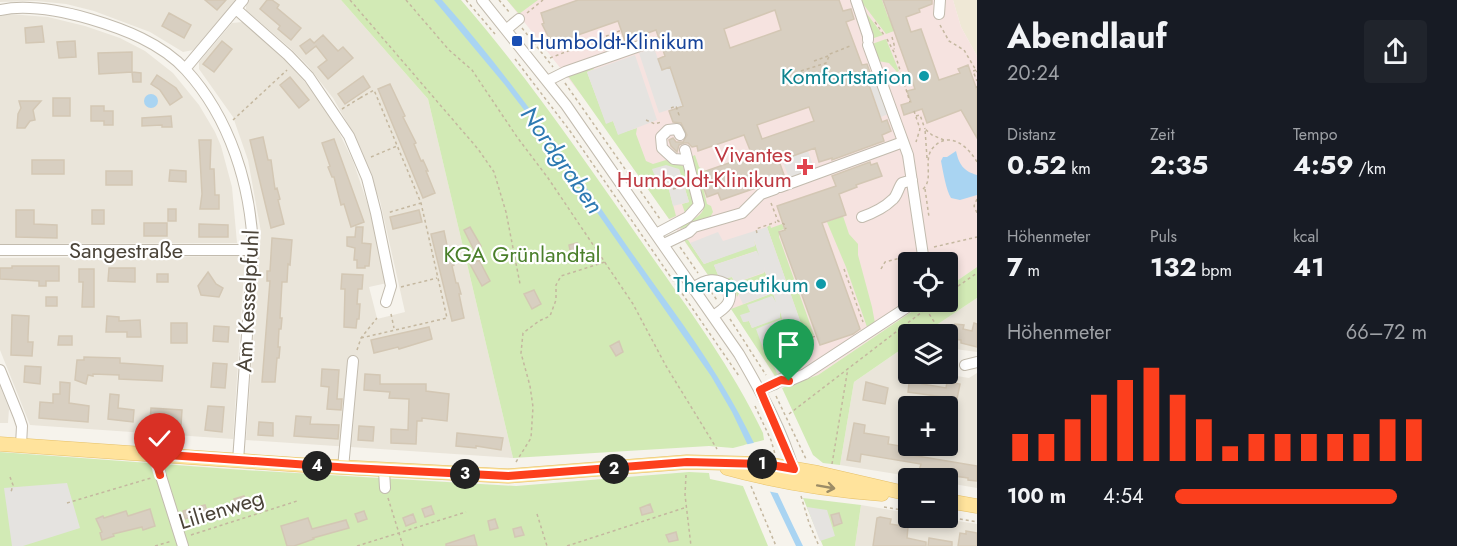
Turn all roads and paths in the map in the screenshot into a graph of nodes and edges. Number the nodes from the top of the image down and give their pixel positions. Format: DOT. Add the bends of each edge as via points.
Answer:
graph roads {
  1 [pos="350,0"];
  2 [pos="406,0"];
  3 [pos="466,0"];
  4 [pos="482,0"];
  5 [pos="543,0"];
  6 [pos="856,0"];
  7 [pos="940,0"];
  8 [pos="239,4"];
  9 [pos="0,10"];
  10 [pos="939,14"];
  11 [pos="519,19"];
  12 [pos="507,29"];
  13 [pos="622,30"];
  14 [pos="892,37"];
  15 [pos="499,39"];
  16 [pos="887,39"];
  17 [pos="648,43"];
  18 [pos="850,46"];
  19 [pos="893,49"];
  20 [pos="512,55"];
  21 [pos="829,55"];
  22 [pos="550,58"];
  23 [pos="814,61"];
  24 [pos="292,66"];
  25 [pos="185,69"];
  26 [pos="801,71"];
  27 [pos="976,71"];
  28 [pos="547,81"];
  29 [pos="977,81"];
  30 [pos="910,102"];
  31 [pos="671,108"];
  32 [pos="340,111"];
  33 [pos="677,116"];
  34 [pos="916,116"];
  35 [pos="232,120"];
  36 [pos="646,120"];
  37 [pos="663,121"];
  38 [pos="925,129"];
  39 [pos="680,135"];
  40 [pos="945,140"];
  41 [pos="903,142"];
  42 [pos="398,146"];
  43 [pos="364,160"];
  44 [pos="927,162"];
  45 [pos="977,162"];
  46 [pos="913,185"];
  47 [pos="684,186"];
  48 [pos="673,189"];
  49 [pos="774,189"];
  50 [pos="977,200"];
  51 [pos="421,203"];
  52 [pos="977,213"];
  53 [pos="382,215"];
  54 [pos="862,217"];
  55 [pos="778,221"];
  56 [pos="786,229"];
  57 [pos="757,233"];
  58 [pos="656,234"];
  59 [pos="977,237"];
  60 [pos="664,244"];
  61 [pos="933,248"];
  62 [pos="0,250"];
  63 [pos="253,250"];
  64 [pos="915,251"];
  65 [pos="923,252"];
  66 [pos="605,262"];
  67 [pos="844,269"];
  68 [pos="881,269"];
  69 [pos="977,273"];
  70 [pos="438,278"];
  71 [pos="520,284"];
  72 [pos="958,286"];
  73 [pos="398,287"];
  74 [pos="693,288"];
  75 [pos="386,302"];
  76 [pos="900,312"];
  77 [pos="922,312"];
  78 [pos="391,315"];
  79 [pos="713,316"];
  80 [pos="377,318"];
  81 [pos="864,322"];
  82 [pos="394,330"];
  83 [pos="816,336"];
  84 [pos="361,338"];
  85 [pos="795,343"];
  86 [pos="353,361"];
  87 [pos="977,362"];
  88 [pos="965,364"];
  89 [pos="849,368"];
  90 [pos="0,370"];
  91 [pos="740,378"];
  92 [pos="756,394"];
  93 [pos="789,414"];
  94 [pos="0,444"];
  95 [pos="21,445"];
  96 [pos="772,447"];
  97 [pos="717,449"];
  98 [pos="154,454"];
  99 [pos="238,460"];
  100 [pos="687,462"];
  101 [pos="832,465"];
  102 [pos="343,468"];
  103 [pos="794,469"];
  104 [pos="384,470"];
  105 [pos="749,474"];
  106 [pos="160,475"];
  107 [pos="508,476"];
  108 [pos="10,477"];
  109 [pos="386,488"];
  110 [pos="799,489"];
  111 [pos="11,492"];
  112 [pos="898,492"];
  113 [pos="898,494"];
  114 [pos="297,501"];
  115 [pos="67,503"];
  116 [pos="958,503"];
  117 [pos="977,506"];
  118 [pos="687,507"];
  119 [pos="466,512"];
  120 [pos="537,514"];
  121 [pos="958,519"];
  122 [pos="977,522"];
  123 [pos="398,532"];
  124 [pos="182,542"];
  125 [pos="155,546"];
  126 [pos="357,546"];
  127 [pos="403,546"];
  128 [pos="547,546"];
  129 [pos="567,546"];
  130 [pos="691,546"];
  131 [pos="776,546"];
  132 [pos="819,546"];
  1 -- 71 [label="path" via="494,172"];
  2 -- 66 [label="path" via="449,50 472,70"];
  3 -- 15 [label="path"];
  4 -- 12 [label="street"];
  5 -- 11 [label="path"];
  6 -- 41 [label="street"];
  7 -- 10 [label="street"];
  8 -- 25 [label="street"];
  8 -- 75 [label="street" via="309,77 349,136 367,178 376,213 392,286"];
  9 -- 25 [label="street, Am Kesselpfuhl" via="51,10 95,20 144,39"];
  10 -- 27 [label="path" via="944,35 964,50"];
  11 -- 12 [label="street"];
  12 -- 28 [label="street"];
  13 -- 22 [label="path"];
  14 -- 19 [label="path"];
  16 -- 19 [label="path"];
  17 -- 28 [label="street"];
  18 -- 21 [label="path"];
  19 -- 30 [label="path"];
  20 -- 91 [label="path" via="577,141"];
  21 -- 23 [label="path"];
  21 -- 26 [label="path" via="826,63"];
  24 -- 35 [label="path"];
  25 -- 63 [label="street, Am Kesselpfuhl" via="209,102 236,155 248,198"];
  27 -- 29 [label="path"];
  28 -- 58 [label="street"];
  31 -- 33 [label="path" via="676,106"];
  32 -- 42 [label="path" via="374,90"];
  34 -- 38 [label="path" via="920,115"];
  36 -- 37 [label="path" via="655,124"];
  38 -- 40 [label="path"];
  38 -- 44 [label="path"];
  39 -- 58 [label="street" via="677,129 668,130 661,137 662,148 674,159 686,155 699,204 688,217"];
  40 -- 44 [label="path" via="933,148"];
  40 -- 45 [label="path" via="968,148"];
  41 -- 46 [label="street"];
  41 -- 49 [label="street"];
  42 -- 43 [label="path"];
  42 -- 51 [label="path"];
  44 -- 46 [label="path" via="927,186 925,189"];
  46 -- 54 [label="street" via="902,183 894,200"];
  46 -- 65 [label="street"];
  47 -- 48 [label="path"];
  49 -- 55 [label="path"];
  49 -- 60 [label="street" via="761,194 742,213"];
  50 -- 52 [label="path"];
  51 -- 53 [label="path"];
  51 -- 70 [label="path"];
  55 -- 56 [label="path"];
  55 -- 57 [label="path" via="756,229"];
  58 -- 60 [label="street"];
  59 -- 61 [label="path"];
  60 -- 74 [label="street"];
  62 -- 63 [label="street, Sangestraße"];
  63 -- 99 [label="street, Am Kesselpfuhl"];
  64 -- 68 [label="path" via="885,262"];
  66 -- 97 [label="path"];
  66 -- 107 [label="path" via="561,276 550,316 523,333 521,353 533,407 531,438"];
  67 -- 81 [label="path"];
  69 -- 72 [label="path"];
  70 -- 73 [label="path"];
  70 -- 82 [label="path" via="447,318"];
  74 -- 79 [label="street"];
  74 -- 79 [label="street" via="706,280 722,281 729,286 728,306"];
  76 -- 92 [label="street" via="812,370 789,381 781,380"];
  77 -- 89 [label="path"];
  78 -- 82 [label="path"];
  79 -- 92 [label="street" via="739,354"];
  80 -- 84 [label="path"];
  82 -- 84 [label="path"];
  83 -- 85 [label="path"];
  84 -- 86 [label="path"];
  86 -- 102 [label="street"];
  87 -- 88 [label="street"];
  89 -- 93 [label="path"];
  89 -- 101 [label="path"];
  90 -- 95 [label="street" via="22,426"];
  92 -- 96 [label="path"];
  92 -- 103 [label="street"];
  94 -- 95 [label="main road"];
  95 -- 98 [label="main road"];
  98 -- 99 [label="main road"];
  98 -- 106 [label="street"];
  99 -- 102 [label="main road"];
  100 -- 105 [label="main road"];
  100 -- 107 [label="main road"];
  100 -- 118 [label="path"];
  102 -- 104 [label="main road"];
  103 -- 105 [label="main road" via="775,465"];
  103 -- 110 [label="street"];
  103 -- 112 [label="main road"];
  104 -- 107 [label="main road"];
  104 -- 109 [label="street"];
  105 -- 110 [label="main road" via="782,480"];
  105 -- 131 [label="path"];
  106 -- 115 [label="path"];
  106 -- 124 [label="street"];
  108 -- 111 [label="path"];
  109 -- 123 [label="path"];
  110 -- 113 [label="main road, one-way"];
  110 -- 132 [label="path"];
  114 -- 124 [label="path, Lilienweg"];
  116 -- 117 [label="main road"];
  118 -- 129 [label="path"];
  118 -- 130 [label="path"];
  119 -- 123 [label="path"];
  120 -- 128 [label="path"];
  121 -- 122 [label="path"];
  123 -- 126 [label="path"];
  123 -- 127 [label="path"];
  124 -- 125 [label="path, Lilienweg"];
}
